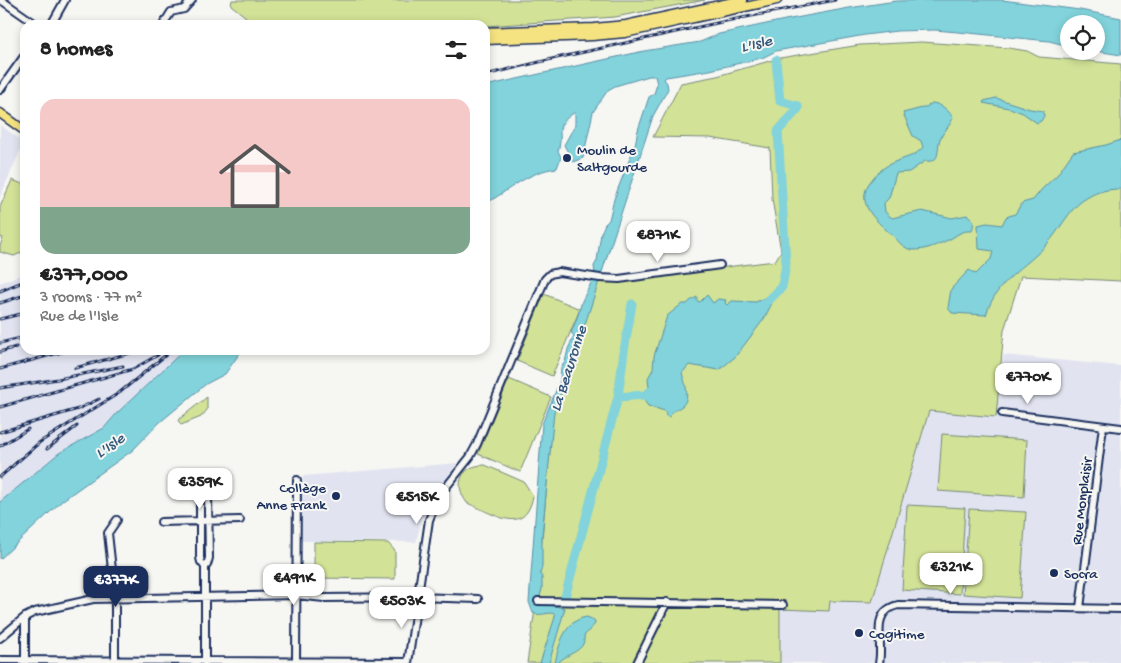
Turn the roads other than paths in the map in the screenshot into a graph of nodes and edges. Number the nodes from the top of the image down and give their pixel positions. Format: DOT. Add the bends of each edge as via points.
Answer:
graph roads {
  1 [pos="1,0"];
  2 [pos="65,0"];
  3 [pos="192,0"];
  4 [pos="743,0"];
  5 [pos="778,0"];
  6 [pos="30,20"];
  7 [pos="54,20"];
  8 [pos="166,20"];
  9 [pos="490,32"];
  10 [pos="593,32"];
  11 [pos="490,40"];
  12 [pos="20,62"];
  13 [pos="0,90"];
  14 [pos="0,113"];
  15 [pos="20,127"];
  16 [pos="720,265"];
  17 [pos="1002,412"];
  18 [pos="1103,426"];
  19 [pos="1121,428"];
  20 [pos="297,480"];
  21 [pos="117,520"];
  22 [pos="240,520"];
  23 [pos="200,521"];
  24 [pos="208,521"];
  25 [pos="161,522"];
  26 [pos="200,558"];
  27 [pos="209,558"];
  28 [pos="205,567"];
  29 [pos="296,595"];
  30 [pos="205,596"];
  31 [pos="115,597"];
  32 [pos="417,597"];
  33 [pos="478,599"];
  34 [pos="538,601"];
  35 [pos="667,602"];
  36 [pos="784,605"];
  37 [pos="1080,608"];
  38 [pos="1121,609"];
  39 [pos="25,617"];
  40 [pos="0,638"];
  41 [pos="0,660"];
  42 [pos="25,662"];
  43 [pos="87,662"];
  44 [pos="115,662"];
  45 [pos="142,662"];
  46 [pos="205,662"];
  47 [pos="296,662"];
  48 [pos="408,663"];
  49 [pos="637,663"];
  50 [pos="880,663"];
  1 -- 6 [label="street"];
  2 -- 7 [label="street"];
  3 -- 8 [label="street" via="184,9 171,12"];
  4 -- 10 [label="main road"];
  5 -- 10 [label="main road" via="625,33"];
  9 -- 10 [label="main road"];
  10 -- 11 [label="main road"];
  12 -- 13 [label="street"];
  14 -- 15 [label="main road"];
  16 -- 32 [label="street" via="619,279 559,272 545,279 477,444 440,496 429,520"];
  17 -- 18 [label="street"];
  18 -- 19 [label="street"];
  18 -- 37 [label="street, Rue Monplaisir"];
  20 -- 29 [label="street"];
  21 -- 31 [label="street" via="108,533"];
  22 -- 24 [label="street"];
  23 -- 24 [label="street"];
  23 -- 24 [label="street" via="200,494 208,494"];
  23 -- 25 [label="street"];
  23 -- 26 [label="street"];
  24 -- 27 [label="street"];
  26 -- 27 [label="street" via="204,555"];
  26 -- 28 [label="street"];
  27 -- 28 [label="street"];
  28 -- 30 [label="street"];
  29 -- 30 [label="street"];
  29 -- 32 [label="street" via="324,598"];
  29 -- 47 [label="street"];
  30 -- 31 [label="street"];
  30 -- 46 [label="street"];
  31 -- 39 [label="street" via="44,609"];
  31 -- 44 [label="street"];
  32 -- 33 [label="street"];
  32 -- 48 [label="street"];
  34 -- 35 [label="street"];
  35 -- 36 [label="street"];
  35 -- 49 [label="street"];
  37 -- 38 [label="street"];
  37 -- 50 [label="street" via="891,607 880,621"];
  39 -- 40 [label="street"];
  39 -- 42 [label="street"];
  41 -- 42 [label="street"];
  42 -- 43 [label="street"];
  43 -- 44 [label="street"];
  44 -- 45 [label="street"];
  45 -- 46 [label="street"];
  46 -- 47 [label="street"];
  47 -- 48 [label="street"];
}
